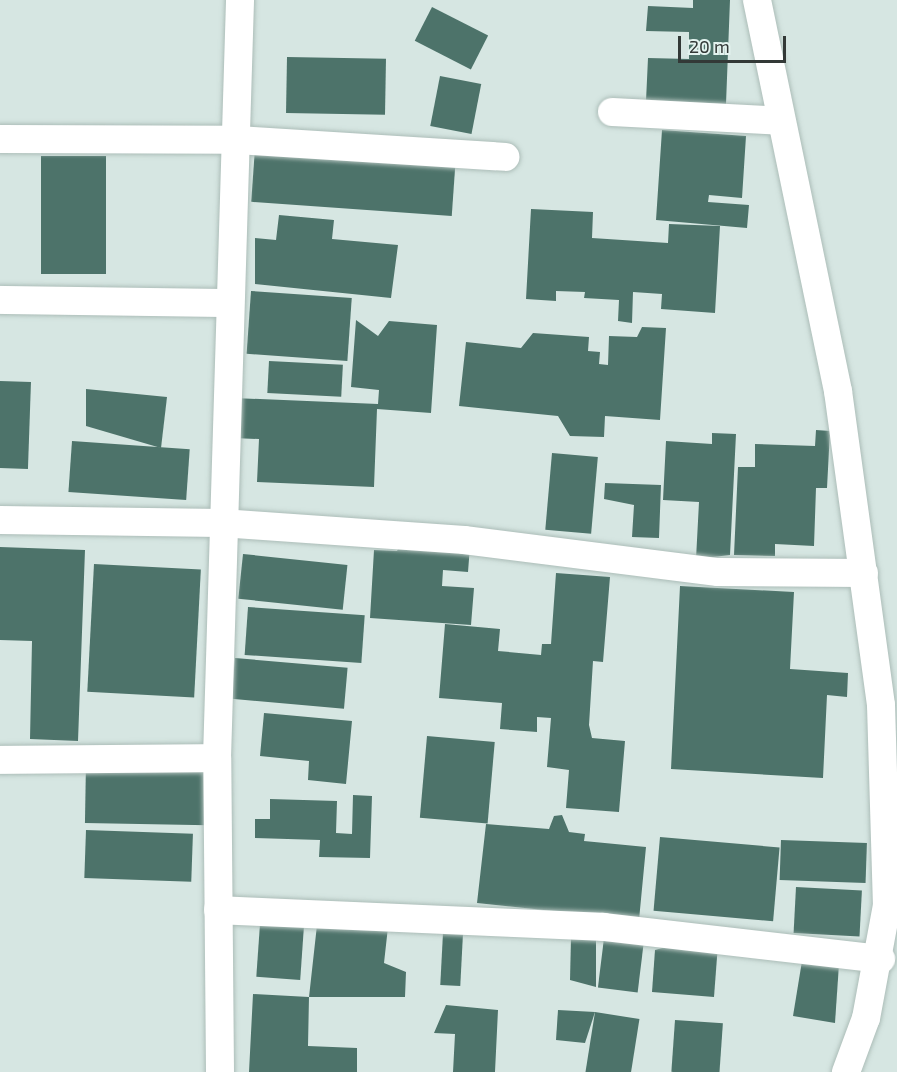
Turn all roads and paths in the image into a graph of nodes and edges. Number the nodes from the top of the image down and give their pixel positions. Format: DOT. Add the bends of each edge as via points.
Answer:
graph roads {
  1 [pos="240,0"];
  2 [pos="758,0"];
  3 [pos="612,112"];
  4 [pos="781,121"];
  5 [pos="0,138"];
  6 [pos="237,140"];
  7 [pos="505,157"];
  8 [pos="0,300"];
  9 [pos="227,303"];
  10 [pos="0,520"];
  11 [pos="221,523"];
  12 [pos="864,573"];
  13 [pos="217,758"];
  14 [pos="0,760"];
  15 [pos="218,910"];
  16 [pos="881,958"];
  17 [pos="220,1072"];
  18 [pos="846,1072"];
  1 -- 6 [label="street"];
  2 -- 4 [label="street"];
  3 -- 4 [label="street"];
  4 -- 12 [label="street" via="838,391"];
  5 -- 6 [label="street"];
  6 -- 7 [label="street"];
  6 -- 9 [label="street"];
  8 -- 9 [label="street"];
  9 -- 11 [label="street"];
  10 -- 11 [label="street"];
  11 -- 12 [label="street" via="464,540 708,571"];
  11 -- 13 [label="street"];
  12 -- 16 [label="street" via="881,705 888,863"];
  13 -- 14 [label="street"];
  13 -- 15 [label="street"];
  15 -- 16 [label="street" via="604,927"];
  15 -- 17 [label="street"];
  16 -- 18 [label="street"];
}
